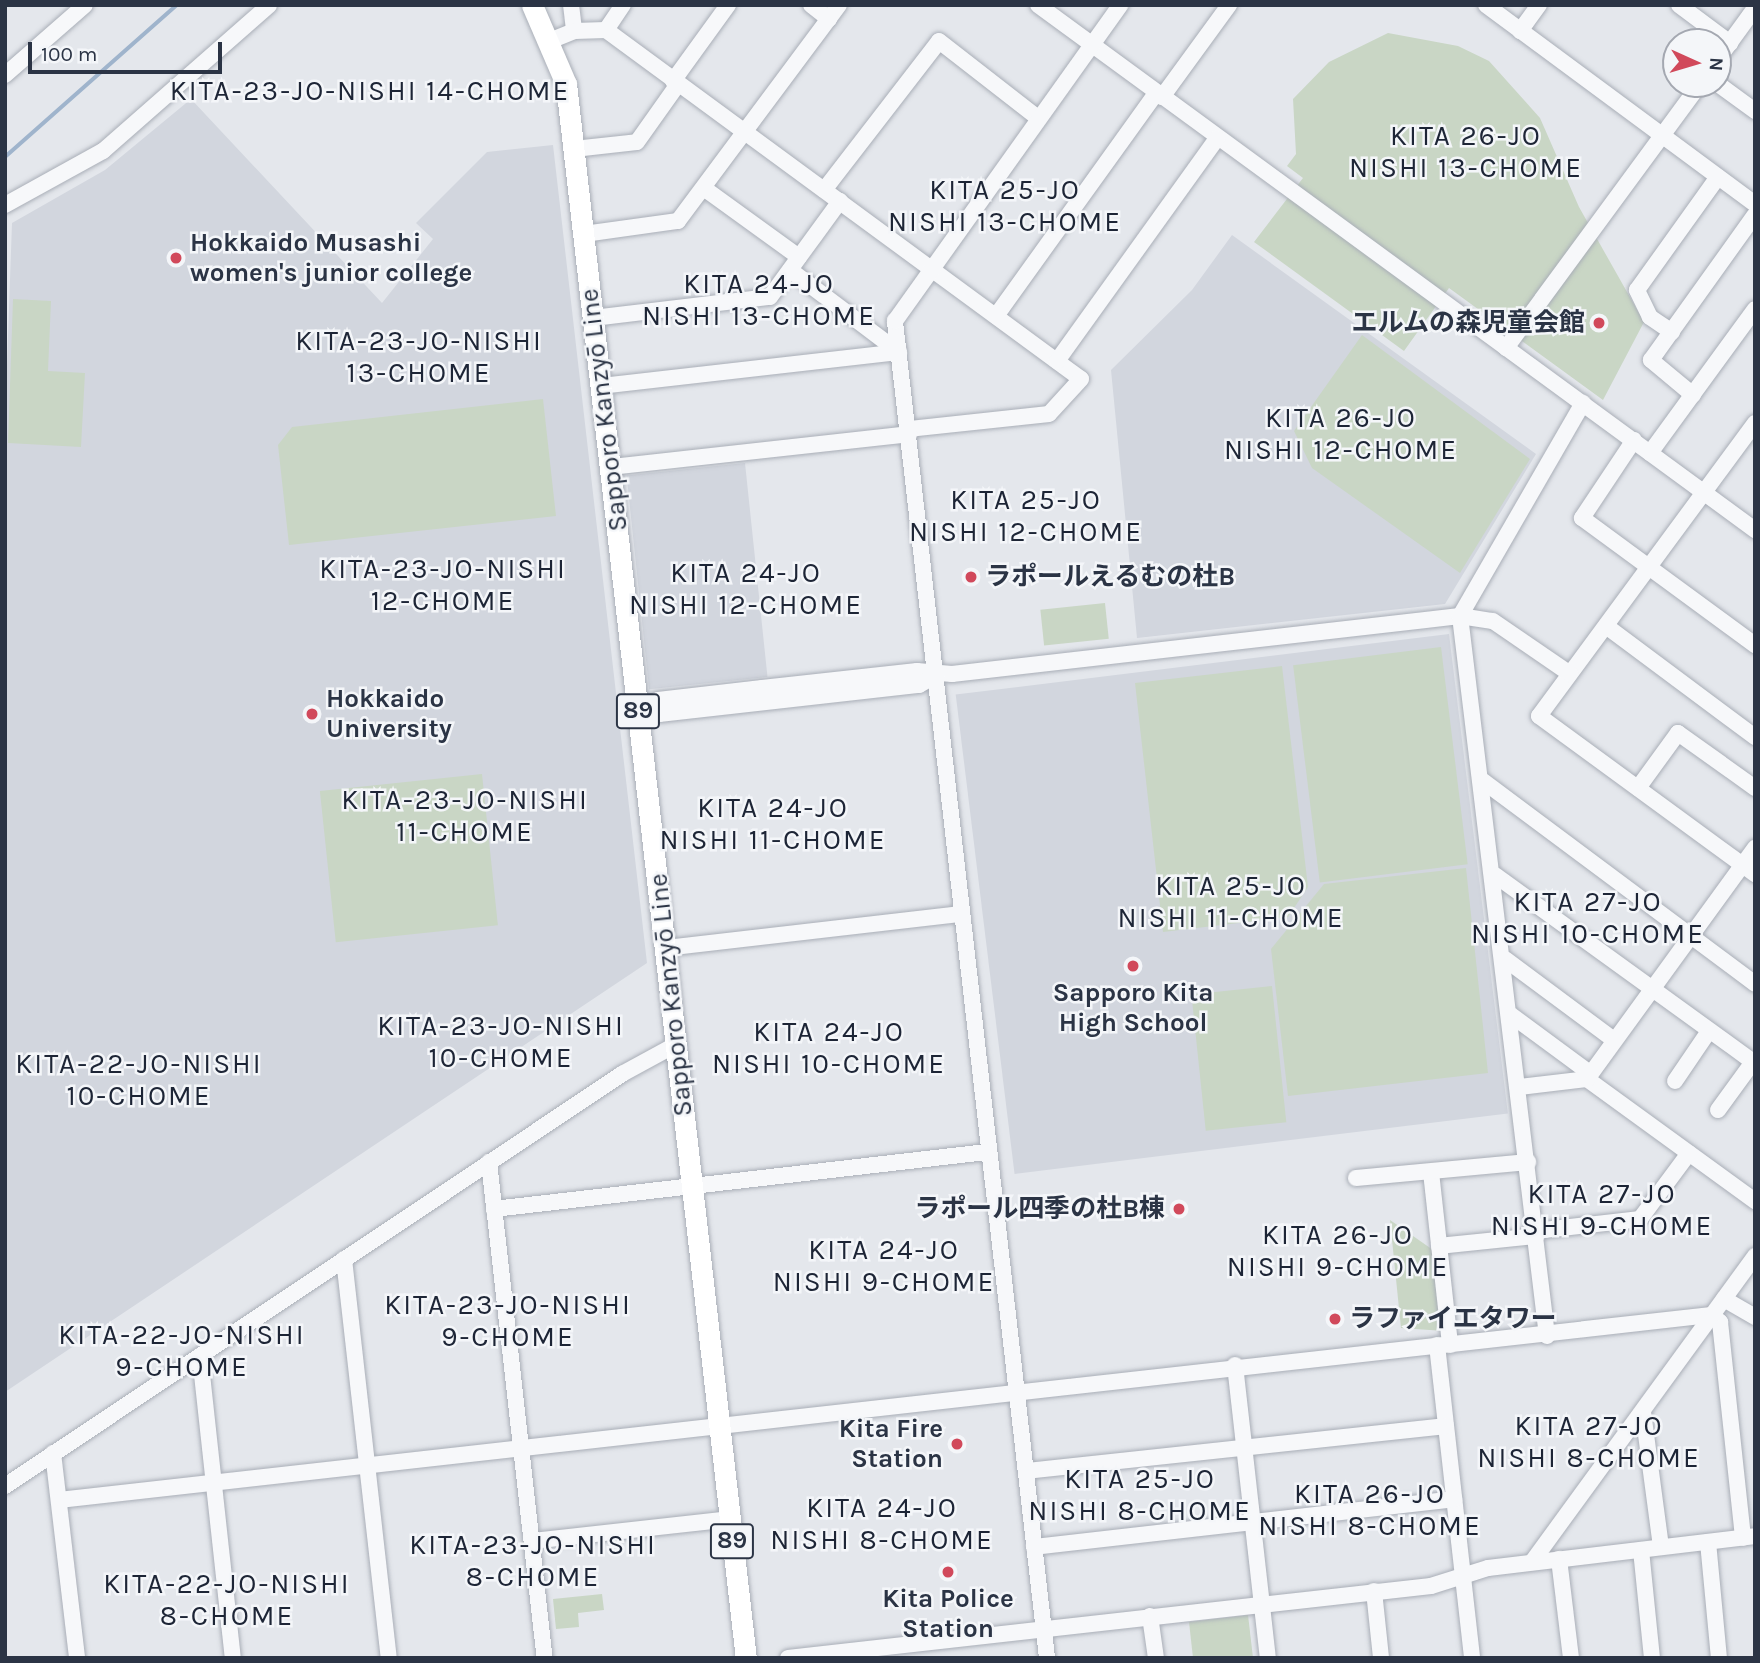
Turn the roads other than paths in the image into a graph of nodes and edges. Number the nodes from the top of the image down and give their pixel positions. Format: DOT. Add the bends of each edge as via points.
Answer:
graph roads {
  1 [pos="85,5"];
  2 [pos="269,5"];
  3 [pos="532,5"];
  4 [pos="571,5"];
  5 [pos="623,5"];
  6 [pos="728,5"];
  7 [pos="811,5"];
  8 [pos="1038,5"];
  9 [pos="1120,5"];
  10 [pos="1230,5"];
  11 [pos="1486,5"];
  12 [pos="1539,5"];
  13 [pos="1679,5"];
  14 [pos="1754,11"];
  15 [pos="834,12"];
  16 [pos="1710,28"];
  17 [pos="606,30"];
  18 [pos="574,31"];
  19 [pos="1520,31"];
  20 [pos="552,40"];
  21 [pos="1732,40"];
  22 [pos="1091,45"];
  23 [pos="5,75"];
  24 [pos="676,83"];
  25 [pos="1732,94"];
  26 [pos="1159,95"];
  27 [pos="1690,98"];
  28 [pos="1755,111"];
  29 [pos="1038,118"];
  30 [pos="746,132"];
  31 [pos="1662,136"];
  32 [pos="1217,138"];
  33 [pos="574,149"];
  34 [pos="1718,177"];
  35 [pos="705,189"];
  36 [pos="824,190"];
  37 [pos="840,201"];
  38 [pos="1755,204"];
  39 [pos="5,205"];
  40 [pos="1755,215"];
  41 [pos="584,234"];
  42 [pos="795,263"];
  43 [pos="928,267"];
  44 [pos="1755,310"];
  45 [pos="996,316"];
  46 [pos="593,318"];
  47 [pos="1672,332"];
  48 [pos="1506,348"];
  49 [pos="899,352"];
  50 [pos="1057,361"];
  51 [pos="601,386"];
  52 [pos="1693,395"];
  53 [pos="1583,403"];
  54 [pos="1755,423"];
  55 [pos="908,432"];
  56 [pos="1634,440"];
  57 [pos="1650,453"];
  58 [pos="611,467"];
  59 [pos="1703,492"];
  60 [pos="1755,530"];
  61 [pos="1650,566"];
  62 [pos="1460,616"];
  63 [pos="1606,626"];
  64 [pos="1754,644"];
  65 [pos="1570,674"];
  66 [pos="936,675"];
  67 [pos="638,709"];
  68 [pos="1755,737"];
  69 [pos="1483,781"];
  70 [pos="1638,788"];
  71 [pos="1755,789"];
  72 [pos="1755,848"];
  73 [pos="1749,869"];
  74 [pos="1495,875"];
  75 [pos="962,914"];
  76 [pos="1690,937"];
  77 [pos="666,948"];
  78 [pos="1505,959"];
  79 [pos="1755,984"];
  80 [pos="1651,990"];
  81 [pos="1511,1015"];
  82 [pos="1709,1031"];
  83 [pos="1614,1040"];
  84 [pos="677,1044"];
  85 [pos="1754,1063"];
  86 [pos="1589,1077"];
  87 [pos="1675,1081"];
  88 [pos="1519,1087"];
  89 [pos="1718,1110"];
  90 [pos="989,1152"];
  91 [pos="1689,1153"];
  92 [pos="489,1162"];
  93 [pos="1528,1162"];
  94 [pos="1431,1172"];
  95 [pos="1356,1178"];
  96 [pos="692,1186"];
  97 [pos="1755,1201"];
  98 [pos="494,1209"];
  99 [pos="1535,1233"];
  100 [pos="1439,1246"];
  101 [pos="1755,1256"];
  102 [pos="344,1259"];
  103 [pos="1724,1299"];
  104 [pos="1712,1315"];
  105 [pos="1755,1317"];
  106 [pos="1547,1336"];
  107 [pos="1443,1345"];
  108 [pos="200,1356"];
  109 [pos="1235,1365"];
  110 [pos="1016,1390"];
  111 [pos="1643,1412"];
  112 [pos="719,1424"];
  113 [pos="1446,1426"];
  114 [pos="521,1447"];
  115 [pos="1244,1448"];
  116 [pos="53,1453"];
  117 [pos="367,1465"];
  118 [pos="1026,1471"];
  119 [pos="213,1482"];
  120 [pos="5,1486"];
  121 [pos="1454,1499"];
  122 [pos="59,1500"];
  123 [pos="730,1519"];
  124 [pos="1252,1522"];
  125 [pos="1749,1537"];
  126 [pos="531,1541"];
  127 [pos="1708,1542"];
  128 [pos="1034,1547"];
  129 [pos="1661,1548"];
  130 [pos="1640,1550"];
  131 [pos="1559,1559"];
  132 [pos="1532,1562"];
  133 [pos="1463,1576"];
  134 [pos="1374,1591"];
  135 [pos="1262,1604"];
  136 [pos="1150,1616"];
  137 [pos="1044,1629"];
  138 [pos="77,1658"];
  139 [pos="233,1658"];
  140 [pos="389,1658"];
  141 [pos="545,1658"];
  142 [pos="746,1658"];
  143 [pos="788,1658"];
  144 [pos="1047,1658"];
  145 [pos="1156,1658"];
  146 [pos="1268,1658"];
  147 [pos="1381,1658"];
  148 [pos="1472,1658"];
  149 [pos="1571,1658"];
  150 [pos="1653,1658"];
  151 [pos="1719,1658"];
  1 -- 23 [label="street"];
  2 -- 39 [label="street" via="103,151"];
  3 -- 20 [label="main road, Sapporo Kanzyō Line / 89"];
  4 -- 18 [label="street"];
  5 -- 17 [label="street"];
  6 -- 24 [label="street"];
  7 -- 15 [label="street"];
  8 -- 22 [label="street"];
  9 -- 22 [label="street"];
  10 -- 26 [label="street"];
  11 -- 19 [label="street"];
  12 -- 19 [label="street"];
  13 -- 16 [label="street"];
  14 -- 21 [label="street"];
  15 -- 30 [label="street"];
  17 -- 18 [label="street"];
  17 -- 24 [label="street"];
  18 -- 20 [label="street"];
  19 -- 31 [label="street"];
  20 -- 33 [label="main road, Sapporo Kanzyō Line / 89" via="566,84"];
  22 -- 26 [label="street"];
  22 -- 29 [label="street"];
  24 -- 30 [label="street"];
  24 -- 33 [label="street" via="637,142"];
  25 -- 28 [label="street"];
  26 -- 32 [label="street"];
  26 -- 45 [label="street"];
  27 -- 31 [label="street"];
  29 -- 36 [label="street" via="939,41"];
  29 -- 43 [label="street"];
  30 -- 35 [label="street"];
  30 -- 36 [label="street"];
  31 -- 34 [label="street"];
  31 -- 48 [label="street"];
  32 -- 48 [label="street"];
  32 -- 50 [label="street"];
  33 -- 41 [label="main road, Sapporo Kanzyō Line / 89"];
  34 -- 38 [label="street"];
  34 -- 47 [label="street" via="1637,290 1650,317"];
  35 -- 41 [label="street" via="678,221"];
  35 -- 42 [label="street"];
  36 -- 37 [label="street"];
  37 -- 42 [label="street"];
  37 -- 43 [label="street"];
  40 -- 47 [label="street"];
  41 -- 46 [label="main road, Sapporo Kanzyō Line / 89"];
  42 -- 46 [label="street" via="770,297"];
  42 -- 49 [label="street"];
  43 -- 45 [label="street"];
  43 -- 49 [label="street" via="898,311"];
  44 -- 52 [label="street"];
  45 -- 50 [label="street"];
  46 -- 51 [label="main road, Sapporo Kanzyō Line / 89"];
  47 -- 52 [label="street" via="1651,360"];
  48 -- 53 [label="street"];
  49 -- 51 [label="street"];
  49 -- 55 [label="street"];
  50 -- 55 [label="street" via="1082,379 1049,414"];
  51 -- 58 [label="main road, Sapporo Kanzyō Line / 89"];
  52 -- 57 [label="street"];
  53 -- 56 [label="street"];
  53 -- 62 [label="street"];
  54 -- 59 [label="street"];
  55 -- 58 [label="street"];
  55 -- 66 [label="street"];
  56 -- 57 [label="street"];
  56 -- 61 [label="street" via="1582,518"];
  57 -- 59 [label="street"];
  58 -- 67 [label="main road, Sapporo Kanzyō Line / 89"];
  59 -- 60 [label="street"];
  59 -- 61 [label="street"];
  61 -- 63 [label="street"];
  61 -- 64 [label="street"];
  62 -- 65 [label="street" via="1493,621"];
  62 -- 66 [label="street"];
  62 -- 69 [label="street"];
  63 -- 65 [label="street"];
  63 -- 68 [label="street"];
  65 -- 70 [label="street" via="1539,716"];
  66 -- 67 [label="street" via="917,671 762,688 658,700"];
  66 -- 75 [label="street"];
  67 -- 77 [label="main road, Sapporo Kanzyō Line / 89"];
  69 -- 74 [label="street"];
  69 -- 76 [label="street"];
  70 -- 71 [label="street" via="1678,733"];
  70 -- 73 [label="street"];
  72 -- 73 [label="street"];
  73 -- 76 [label="street"];
  74 -- 78 [label="street"];
  74 -- 80 [label="street"];
  75 -- 77 [label="street"];
  75 -- 90 [label="street"];
  76 -- 79 [label="street"];
  76 -- 80 [label="street"];
  77 -- 84 [label="main road, Sapporo Kanzyō Line / 89"];
  78 -- 81 [label="street"];
  78 -- 83 [label="street"];
  80 -- 82 [label="street"];
  80 -- 83 [label="street"];
  81 -- 86 [label="street"];
  81 -- 88 [label="street"];
  82 -- 85 [label="street"];
  82 -- 87 [label="street"];
  83 -- 86 [label="street"];
  84 -- 92 [label="street"];
  84 -- 96 [label="main road, Sapporo Kanzyō Line / 89"];
  85 -- 89 [label="street"];
  86 -- 88 [label="street"];
  86 -- 91 [label="street"];
  88 -- 93 [label="street"];
  90 -- 96 [label="street"];
  90 -- 110 [label="street"];
  91 -- 97 [label="street"];
  91 -- 99 [label="street" via="1640,1219"];
  92 -- 98 [label="street"];
  92 -- 102 [label="street"];
  93 -- 94 [label="street"];
  93 -- 99 [label="street"];
  94 -- 95 [label="street"];
  94 -- 100 [label="street"];
  96 -- 98 [label="street"];
  96 -- 112 [label="main road, Sapporo Kanzyō Line / 89"];
  98 -- 114 [label="street"];
  99 -- 100 [label="street"];
  99 -- 106 [label="street"];
  100 -- 107 [label="street"];
  101 -- 103 [label="street"];
  102 -- 108 [label="street"];
  102 -- 117 [label="street"];
  103 -- 104 [label="street"];
  103 -- 105 [label="street"];
  104 -- 106 [label="street"];
  104 -- 111 [label="street"];
  104 -- 125 [label="street" via="1720,1322"];
  106 -- 107 [label="street"];
  107 -- 109 [label="street"];
  107 -- 113 [label="street"];
  108 -- 116 [label="street"];
  108 -- 119 [label="street"];
  109 -- 110 [label="street"];
  109 -- 115 [label="street"];
  110 -- 112 [label="street"];
  110 -- 118 [label="street"];
  111 -- 129 [label="street"];
  111 -- 132 [label="street"];
  112 -- 114 [label="street"];
  112 -- 123 [label="main road, Sapporo Kanzyō Line / 89"];
  113 -- 115 [label="street"];
  113 -- 121 [label="street"];
  114 -- 117 [label="street"];
  114 -- 126 [label="street"];
  115 -- 118 [label="street"];
  115 -- 124 [label="street"];
  116 -- 120 [label="street"];
  116 -- 122 [label="street"];
  117 -- 119 [label="street"];
  117 -- 140 [label="street"];
  118 -- 128 [label="street"];
  119 -- 122 [label="street"];
  119 -- 139 [label="street"];
  121 -- 124 [label="street"];
  121 -- 133 [label="street"];
  122 -- 138 [label="street"];
  123 -- 126 [label="street"];
  123 -- 142 [label="main road, Sapporo Kanzyō Line / 89"];
  124 -- 128 [label="street"];
  124 -- 135 [label="street"];
  125 -- 127 [label="street"];
  126 -- 141 [label="street"];
  127 -- 129 [label="street"];
  127 -- 151 [label="street"];
  128 -- 137 [label="street"];
  129 -- 130 [label="street"];
  130 -- 131 [label="street"];
  130 -- 150 [label="street"];
  131 -- 132 [label="street"];
  131 -- 149 [label="street"];
  132 -- 133 [label="street"];
  133 -- 134 [label="street"];
  133 -- 148 [label="street"];
  134 -- 135 [label="street"];
  134 -- 147 [label="street"];
  135 -- 136 [label="street"];
  135 -- 146 [label="street"];
  136 -- 137 [label="street"];
  136 -- 145 [label="street"];
  137 -- 143 [label="street"];
  137 -- 144 [label="street"];
}
